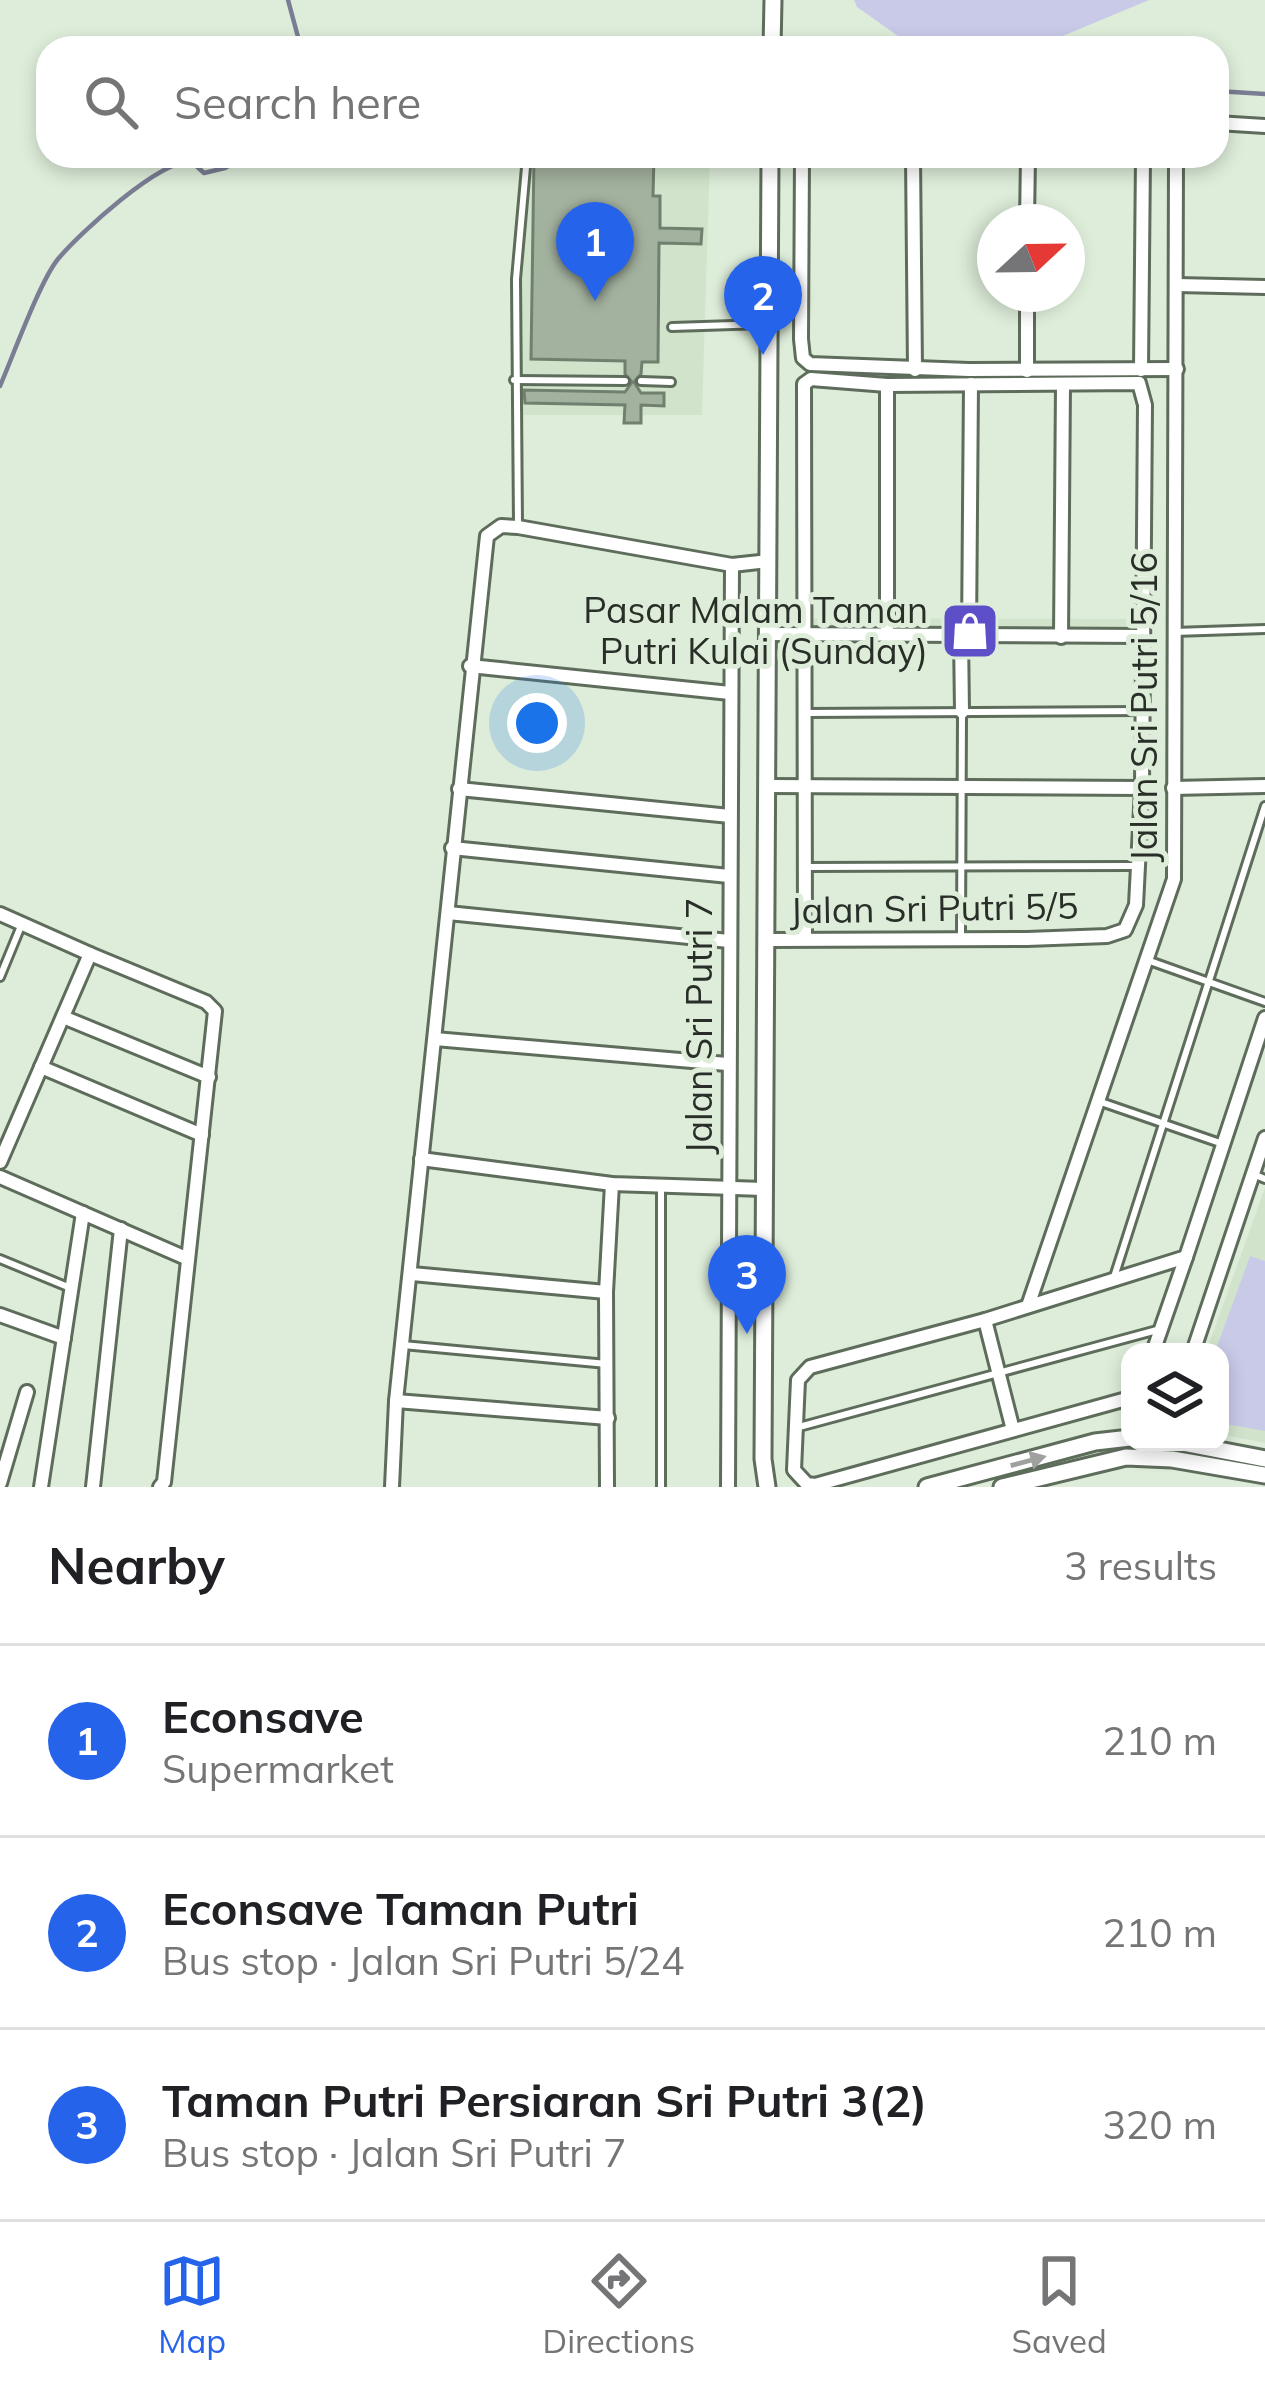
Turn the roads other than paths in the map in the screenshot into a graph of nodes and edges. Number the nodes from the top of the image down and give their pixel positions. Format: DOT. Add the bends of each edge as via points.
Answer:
graph roads {
  1 [pos="773,0"];
  2 [pos="772,36"];
  3 [pos="1229,124"];
  4 [pos="1265,126"];
  5 [pos="526,168"];
  6 [pos="770,168"];
  7 [pos="802,168"];
  8 [pos="913,168"];
  9 [pos="1028,168"];
  10 [pos="1143,168"];
  11 [pos="1176,168"];
  12 [pos="1028,204"];
  13 [pos="1177,285"];
  14 [pos="1265,287"];
  15 [pos="1027,312"];
  16 [pos="770,324"];
  17 [pos="672,327"];
  18 [pos="1177,369"];
  19 [pos="915,370"];
  20 [pos="1027,371"];
  21 [pos="1140,376"];
  22 [pos="514,380"];
  23 [pos="625,381"];
  24 [pos="641,381"];
  25 [pos="671,382"];
  26 [pos="971,384"];
  27 [pos="1063,385"];
  28 [pos="887,386"];
  29 [pos="518,527"];
  30 [pos="768,561"];
  31 [pos="732,565"];
  32 [pos="1265,629"];
  33 [pos="1174,632"];
  34 [pos="767,634"];
  35 [pos="802,634"];
  36 [pos="965,636"];
  37 [pos="1142,636"];
  38 [pos="887,637"];
  39 [pos="1061,637"];
  40 [pos="470,666"];
  41 [pos="730,693"];
  42 [pos="1142,711"];
  43 [pos="962,712"];
  44 [pos="802,713"];
  45 [pos="768,786"];
  46 [pos="802,786"];
  47 [pos="1265,786"];
  48 [pos="1142,788"];
  49 [pos="1173,788"];
  50 [pos="459,789"];
  51 [pos="962,790"];
  52 [pos="1265,806"];
  53 [pos="730,816"];
  54 [pos="452,848"];
  55 [pos="803,866"];
  56 [pos="1138,866"];
  57 [pos="961,868"];
  58 [pos="729,876"];
  59 [pos="448,913"];
  60 [pos="0,914"];
  61 [pos="21,926"];
  62 [pos="961,938"];
  63 [pos="805,939"];
  64 [pos="768,940"];
  65 [pos="729,941"];
  66 [pos="90,954"];
  67 [pos="1147,960"];
  68 [pos="0,977"];
  69 [pos="1208,982"];
  70 [pos="1265,1002"];
  71 [pos="63,1016"];
  72 [pos="1265,1018"];
  73 [pos="435,1039"];
  74 [pos="727,1064"];
  75 [pos="41,1067"];
  76 [pos="209,1077"];
  77 [pos="1098,1101"];
  78 [pos="1164,1124"];
  79 [pos="202,1135"];
  80 [pos="1265,1138"];
  81 [pos="1224,1144"];
  82 [pos="422,1160"];
  83 [pos="0,1162"];
  84 [pos="1259,1176"];
  85 [pos="0,1178"];
  86 [pos="612,1184"];
  87 [pos="661,1186"];
  88 [pos="729,1188"];
  89 [pos="764,1189"];
  90 [pos="83,1213"];
  91 [pos="121,1229"];
  92 [pos="1186,1257"];
  93 [pos="186,1258"];
  94 [pos="0,1259"];
  95 [pos="412,1274"];
  96 [pos="1113,1280"];
  97 [pos="72,1289"];
  98 [pos="606,1292"];
  99 [pos="1028,1306"];
  100 [pos="0,1315"];
  101 [pos="985,1320"];
  102 [pos="1161,1329"];
  103 [pos="64,1338"];
  104 [pos="1156,1343"];
  105 [pos="1196,1343"];
  106 [pos="403,1346"];
  107 [pos="607,1364"];
  108 [pos="999,1373"];
  109 [pos="27,1392"];
  110 [pos="1121,1400"];
  111 [pos="396,1401"];
  112 [pos="608,1418"];
  113 [pos="796,1428"];
  114 [pos="1013,1430"];
  115 [pos="1121,1439"];
  116 [pos="1138,1451"];
  117 [pos="1224,1451"];
  118 [pos="1126,1456"];
  119 [pos="1265,1459"];
  120 [pos="1265,1475"];
  121 [pos="0,1483"];
  122 [pos="40,1487"];
  123 [pos="93,1487"];
  124 [pos="160,1487"];
  125 [pos="392,1487"];
  126 [pos="608,1487"];
  127 [pos="661,1487"];
  128 [pos="728,1487"];
  129 [pos="767,1487"];
  130 [pos="927,1487"];
  131 [pos="1001,1487"];
  1 -- 2 [label="street"];
  3 -- 4 [label="street"];
  5 -- 22 [label="lane"];
  6 -- 16 [label="street"];
  7 -- 19 [label="street" via="803,358 820,367"];
  8 -- 19 [label="street"];
  9 -- 12 [label="street"];
  10 -- 21 [label="street, Jalan Sri Putri 5/5"];
  11 -- 13 [label="street, Jalan Sri Putri 5/16"];
  13 -- 14 [label="street"];
  13 -- 18 [label="street, Jalan Sri Putri 5/16"];
  15 -- 20 [label="street"];
  16 -- 17 [label="lane"];
  16 -- 30 [label="street"];
  18 -- 21 [label="street"];
  18 -- 33 [label="street, Jalan Sri Putri 5/16"];
  19 -- 20 [label="street"];
  20 -- 21 [label="street"];
  21 -- 27 [label="street"];
  21 -- 37 [label="street, Jalan Sri Putri 5/5"];
  22 -- 23 [label="lane"];
  22 -- 29 [label="lane"];
  24 -- 25 [label="lane"];
  26 -- 27 [label="street"];
  26 -- 28 [label="street"];
  26 -- 36 [label="street"];
  27 -- 39 [label="street"];
  28 -- 35 [label="street" via="804,384"];
  28 -- 38 [label="street"];
  29 -- 31 [label="street"];
  29 -- 40 [label="street" via="487,536"];
  30 -- 31 [label="street"];
  30 -- 34 [label="street"];
  31 -- 41 [label="street, Jalan Sri Putri 7"];
  32 -- 33 [label="lane"];
  33 -- 49 [label="street, Jalan Sri Putri 5/16"];
  34 -- 35 [label="street"];
  34 -- 45 [label="street"];
  35 -- 38 [label="street"];
  35 -- 44 [label="street"];
  36 -- 38 [label="street"];
  36 -- 39 [label="street"];
  36 -- 43 [label="street"];
  37 -- 39 [label="street"];
  37 -- 42 [label="street, Jalan Sri Putri 5/5"];
  40 -- 41 [label="street"];
  40 -- 50 [label="street"];
  41 -- 53 [label="street, Jalan Sri Putri 7"];
  42 -- 43 [label="lane"];
  42 -- 48 [label="street, Jalan Sri Putri 5/5"];
  43 -- 44 [label="lane"];
  43 -- 51 [label="lane"];
  44 -- 46 [label="street"];
  45 -- 46 [label="street"];
  45 -- 64 [label="street"];
  46 -- 51 [label="street"];
  46 -- 55 [label="street"];
  47 -- 49 [label="street"];
  48 -- 51 [label="street"];
  48 -- 56 [label="street, Jalan Sri Putri 5/5"];
  49 -- 67 [label="street, Jalan Sri Putri 5/16" via="1174,879"];
  50 -- 53 [label="street"];
  50 -- 54 [label="street"];
  51 -- 57 [label="lane"];
  52 -- 69 [label="lane"];
  53 -- 58 [label="street, Jalan Sri Putri 7"];
  54 -- 58 [label="street"];
  54 -- 59 [label="street"];
  55 -- 57 [label="lane"];
  55 -- 63 [label="street"];
  56 -- 57 [label="lane"];
  56 -- 62 [label="street, Jalan Sri Putri 5/5" via="1136,904 1117,934"];
  57 -- 62 [label="lane"];
  58 -- 65 [label="street, Jalan Sri Putri 7"];
  59 -- 65 [label="street"];
  59 -- 73 [label="street"];
  60 -- 61 [label="street"];
  61 -- 66 [label="street"];
  61 -- 68 [label="lane"];
  62 -- 63 [label="street, Jalan Sri Putri 5/5"];
  63 -- 64 [label="street, Jalan Sri Putri 5/5"];
  64 -- 89 [label="street"];
  65 -- 74 [label="street, Jalan Sri Putri 7"];
  66 -- 71 [label="street"];
  66 -- 76 [label="street" via="215,1011"];
  67 -- 69 [label="lane"];
  67 -- 77 [label="street, Jalan Sri Putri 5/16"];
  69 -- 70 [label="lane"];
  69 -- 78 [label="lane"];
  71 -- 75 [label="street"];
  71 -- 76 [label="street"];
  72 -- 81 [label="street"];
  73 -- 74 [label="street"];
  73 -- 82 [label="street"];
  74 -- 88 [label="street, Jalan Sri Putri 7"];
  75 -- 79 [label="street"];
  75 -- 83 [label="street"];
  76 -- 79 [label="street"];
  77 -- 78 [label="lane"];
  77 -- 99 [label="street, Jalan Sri Putri 5/16"];
  78 -- 81 [label="lane"];
  78 -- 96 [label="lane"];
  79 -- 93 [label="street"];
  80 -- 84 [label="street"];
  81 -- 92 [label="street"];
  82 -- 86 [label="street"];
  82 -- 95 [label="street"];
  84 -- 105 [label="street"];
  85 -- 90 [label="street"];
  86 -- 87 [label="street"];
  86 -- 98 [label="street"];
  87 -- 88 [label="street"];
  87 -- 127 [label="lane"];
  88 -- 89 [label="street"];
  88 -- 128 [label="street, Jalan Sri Putri 7"];
  89 -- 129 [label="street"];
  90 -- 91 [label="street"];
  90 -- 97 [label="street"];
  91 -- 93 [label="street"];
  91 -- 123 [label="street"];
  92 -- 96 [label="street"];
  92 -- 102 [label="street"];
  93 -- 124 [label="street"];
  94 -- 97 [label="lane"];
  95 -- 98 [label="street"];
  95 -- 106 [label="street"];
  96 -- 99 [label="street"];
  97 -- 103 [label="street"];
  98 -- 107 [label="street"];
  99 -- 101 [label="street"];
  100 -- 103 [label="street"];
  101 -- 108 [label="street"];
  101 -- 113 [label="street" via="810,1367 798,1380"];
  102 -- 104 [label="street"];
  102 -- 108 [label="lane"];
  103 -- 122 [label="street"];
  106 -- 107 [label="lane"];
  106 -- 111 [label="street"];
  107 -- 112 [label="street"];
  108 -- 113 [label="lane"];
  108 -- 114 [label="street"];
  109 -- 121 [label="street"];
  110 -- 114 [label="street"];
  111 -- 112 [label="street"];
  111 -- 125 [label="street"];
  112 -- 126 [label="street"];
  113 -- 114 [label="street" via="794,1470 815,1485"];
  130 -- 115 [label="street, one-way"];
  116 -- 118 [label="street"];
  117 -- 119 [label="street"];
  118 -- 120 [label="street"];
  118 -- 131 [label="street"];
}
